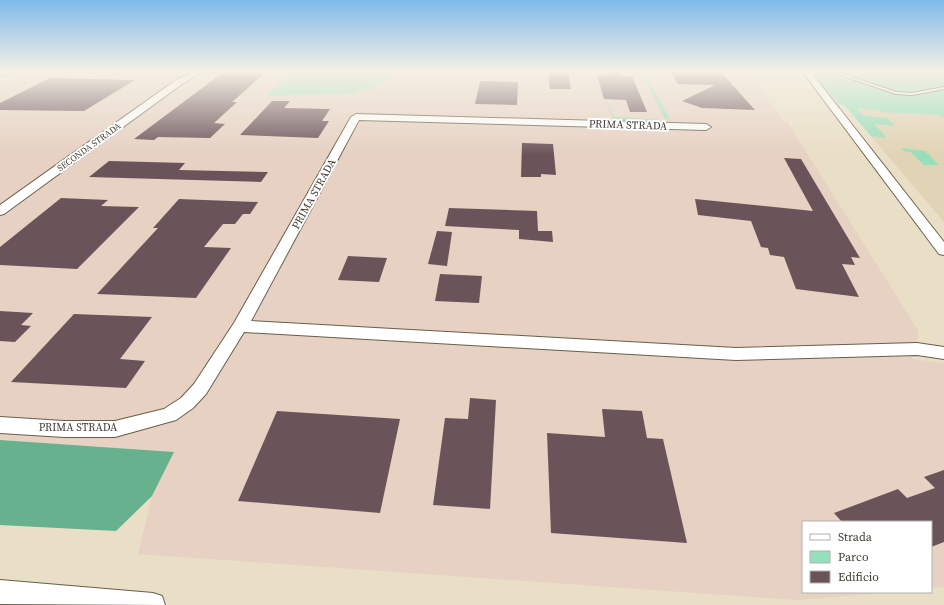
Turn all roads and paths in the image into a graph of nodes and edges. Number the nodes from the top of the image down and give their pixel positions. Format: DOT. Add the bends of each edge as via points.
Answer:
graph roads {
  1 [pos="155,99"];
  2 [pos="828,99"];
  3 [pos="706,128"];
  4 [pos="0,211"];
  5 [pos="944,250"];
  6 [pos="240,326"];
  7 [pos="944,343"];
  8 [pos="917,349"];
  9 [pos="944,353"];
  10 [pos="0,425"];
  11 [pos="0,592"];
  12 [pos="153,605"];
  1 -- 4 [label="street, SECONDA STRADA"];
  2 -- 5 [label="street"];
  3 -- 6 [label="street, PRIMA STRADA" via="356,117"];
  6 -- 8 [label="street" via="736,354"];
  6 -- 10 [label="street, PRIMA STRADA" via="200,389 187,403 169,415 115,429"];
  7 -- 8 [label="street"];
  8 -- 9 [label="street"];
  11 -- 12 [label="street"];
}
